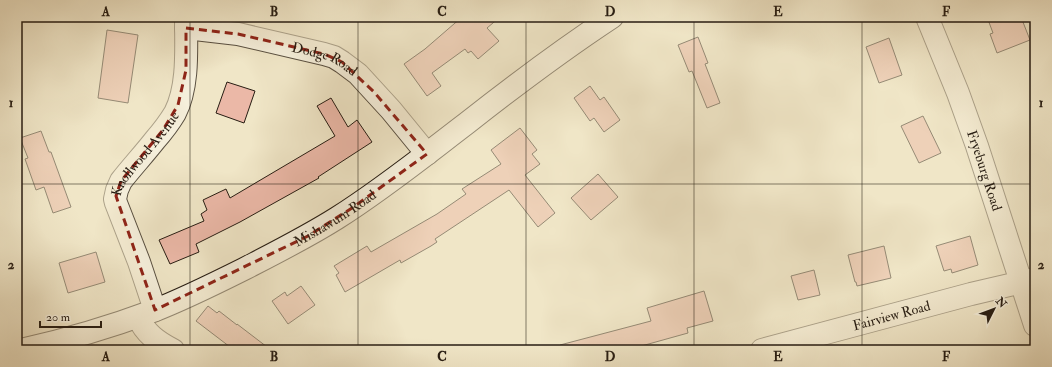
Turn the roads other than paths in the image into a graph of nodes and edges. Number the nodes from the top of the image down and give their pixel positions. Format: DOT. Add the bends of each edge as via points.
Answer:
graph roads {
  1 [pos="612,17"];
  2 [pos="927,17"];
  3 [pos="186,22"];
  4 [pos="427,154"];
  5 [pos="1028,280"];
  6 [pos="146,313"];
  7 [pos="1035,326"];
  8 [pos="21,350"];
  9 [pos="173,350"];
  10 [pos="762,350"];
  1 -- 4 [label="street, Mishawum Road"];
  2 -- 5 [label="street, Fryeburg Road"];
  3 -- 4 [label="street, Dodge Road" via="334,57 358,74"];
  3 -- 6 [label="street, Knollwood Avenue" via="186,70 175,113 121,180 116,196 120,214 140,262"];
  4 -- 6 [label="street, Mishawum Road" via="308,236"];
  5 -- 7 [label="street, Fryeburg Road"];
  5 -- 10 [label="street, Fairview Road"];
  6 -- 8 [label="street, Mishawum Road" via="90,332"];
  6 -- 9 [label="street, Knollwood Avenue" via="142,325 150,336"];
}
